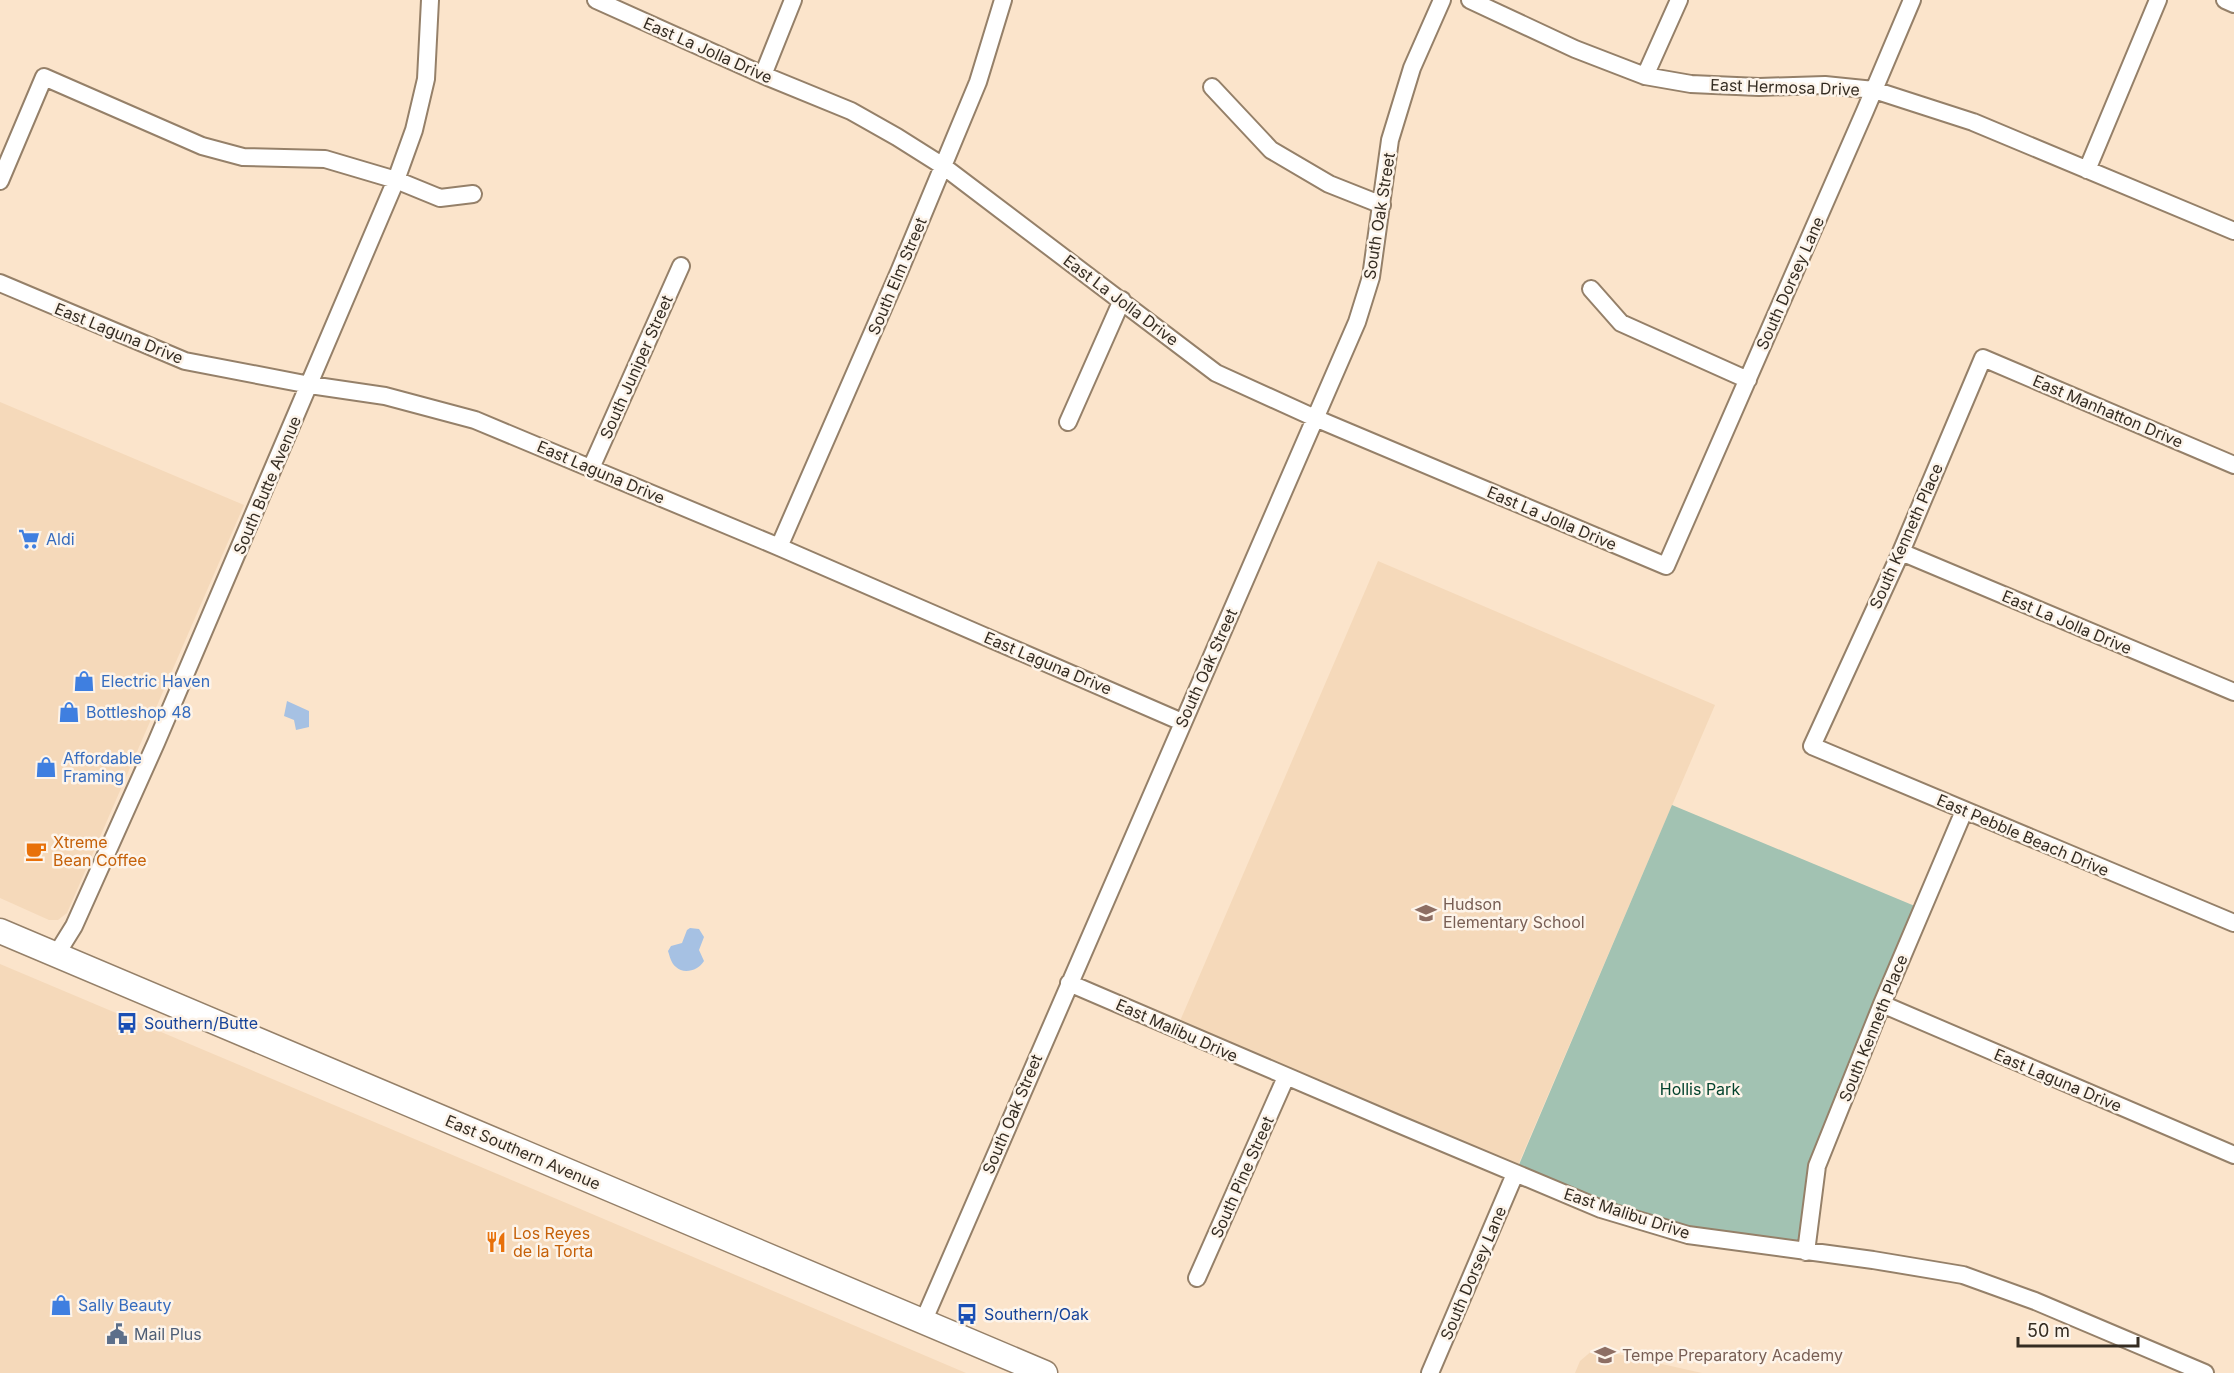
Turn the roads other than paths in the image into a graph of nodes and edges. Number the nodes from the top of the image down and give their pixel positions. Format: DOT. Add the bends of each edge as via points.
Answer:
graph roads {
  1 [pos="430,0"];
  2 [pos="596,0"];
  3 [pos="793,0"];
  4 [pos="1003,0"];
  5 [pos="1442,0"];
  6 [pos="1470,0"];
  7 [pos="1679,0"];
  8 [pos="1912,0"];
  9 [pos="2158,0"];
  10 [pos="2224,0"];
  11 [pos="2234,4"];
  12 [pos="763,75"];
  13 [pos="1645,76"];
  14 [pos="1212,87"];
  15 [pos="1874,90"];
  16 [pos="944,166"];
  17 [pos="2087,170"];
  18 [pos="396,180"];
  19 [pos="0,181"];
  20 [pos="473,194"];
  21 [pos="1382,205"];
  22 [pos="2234,231"];
  23 [pos="681,266"];
  24 [pos="0,283"];
  25 [pos="1591,290"];
  26 [pos="1122,300"];
  27 [pos="1983,358"];
  28 [pos="1748,380"];
  29 [pos="310,385"];
  30 [pos="1315,418"];
  31 [pos="1068,422"];
  32 [pos="2234,465"];
  33 [pos="591,468"];
  34 [pos="779,547"];
  35 [pos="1901,552"];
  36 [pos="1666,566"];
  37 [pos="2234,692"];
  38 [pos="1182,722"];
  39 [pos="1812,746"];
  40 [pos="1964,811"];
  41 [pos="2234,923"];
  42 [pos="0,931"];
  43 [pos="56,955"];
  44 [pos="1069,983"];
  45 [pos="1882,1004"];
  46 [pos="1286,1077"];
  47 [pos="2234,1155"];
  48 [pos="1515,1174"];
  49 [pos="1806,1252"];
  50 [pos="1197,1278"];
  51 [pos="923,1322"];
  52 [pos="1046,1373"];
  53 [pos="1430,1373"];
  54 [pos="2205,1373"];
  1 -- 18 [label="street, South Butte Avenue" via="426,79 414,130"];
  2 -- 12 [label="street, East La Jolla Drive"];
  3 -- 12 [label="street"];
  4 -- 16 [label="street, South Elm Street" via="978,82"];
  5 -- 21 [label="street, South Oak Street" via="1412,68 1390,140"];
  6 -- 13 [label="street, East Hermosa Drive" via="1575,49"];
  7 -- 13 [label="street"];
  8 -- 15 [label="street, South Dorsey Lane"];
  9 -- 17 [label="street"];
  10 -- 11 [label="street"];
  12 -- 16 [label="street, East La Jolla Drive" via="851,111"];
  13 -- 15 [label="street, East Hermosa Drive" via="1691,84 1825,85"];
  14 -- 21 [label="street" via="1271,150 1329,184"];
  15 -- 17 [label="street, East Hermosa Drive" via="1973,122"];
  15 -- 28 [label="street, South Dorsey Lane"];
  16 -- 26 [label="street, East La Jolla Drive"];
  16 -- 34 [label="street, South Elm Street"];
  17 -- 22 [label="street, East Hermosa Drive"];
  18 -- 19 [label="street" via="325,159 243,157 202,146 44,77"];
  18 -- 20 [label="street" via="440,198"];
  18 -- 29 [label="street, South Butte Avenue"];
  21 -- 30 [label="street, South Oak Street" via="1371,277 1357,322"];
  23 -- 33 [label="street, South Juniper Street"];
  24 -- 29 [label="street, East Laguna Drive" via="186,361"];
  25 -- 28 [label="street" via="1621,323"];
  26 -- 30 [label="street, East La Jolla Drive" via="1216,373"];
  26 -- 31 [label="street"];
  27 -- 32 [label="street, East Manhatton Drive"];
  27 -- 35 [label="street, South Kenneth Place"];
  28 -- 36 [label="street, South Dorsey Lane"];
  29 -- 33 [label="street, East Laguna Drive" via="385,396 475,420"];
  29 -- 43 [label="street, South Butte Avenue" via="156,743 74,926"];
  30 -- 36 [label="street, East La Jolla Drive"];
  30 -- 38 [label="street, South Oak Street"];
  33 -- 34 [label="street, East Laguna Drive"];
  34 -- 38 [label="street, East Laguna Drive"];
  35 -- 37 [label="street, East La Jolla Drive"];
  35 -- 39 [label="street, South Kenneth Place"];
  38 -- 44 [label="street, South Oak Street"];
  39 -- 40 [label="street, East Pebble Beach Drive"];
  40 -- 41 [label="street, East Pebble Beach Drive"];
  40 -- 45 [label="street, South Kenneth Place"];
  42 -- 43 [label="main road, East Southern Avenue"];
  43 -- 51 [label="main road, East Southern Avenue"];
  44 -- 46 [label="street, East Malibu Drive"];
  44 -- 51 [label="street, South Oak Street"];
  45 -- 47 [label="street, East Laguna Drive"];
  45 -- 49 [label="street, South Kenneth Place" via="1817,1166"];
  46 -- 48 [label="street, East Malibu Drive"];
  46 -- 50 [label="street, South Pine Street"];
  48 -- 49 [label="street, East Malibu Drive" via="1601,1209 1688,1235"];
  48 -- 53 [label="street, South Dorsey Lane"];
  49 -- 54 [label="street, East Malibu Drive" via="1963,1275"];
  51 -- 52 [label="main road, East Southern Avenue"];
}
